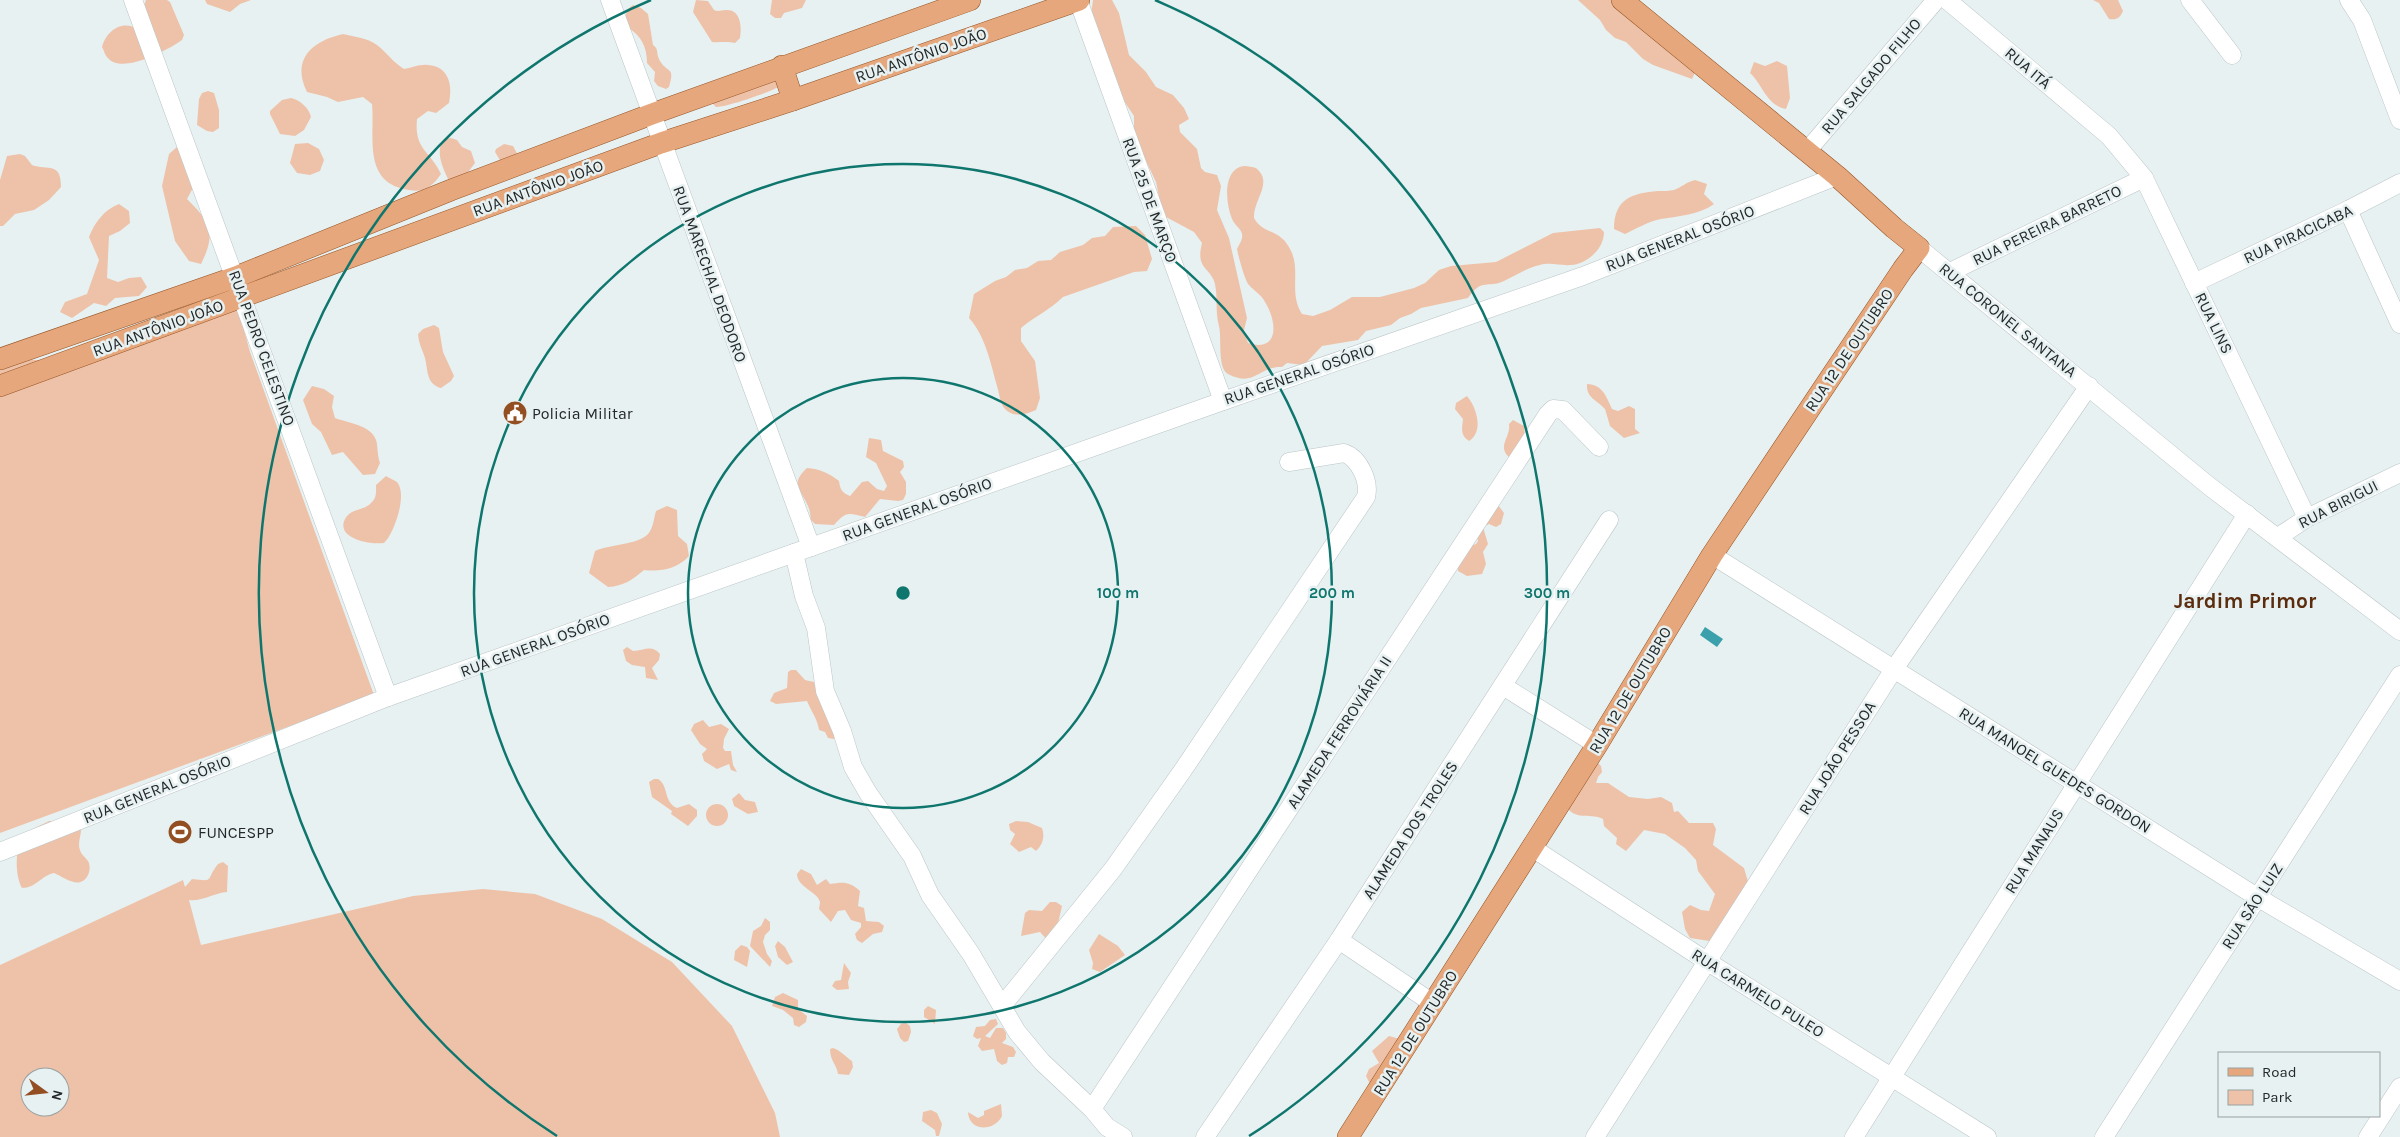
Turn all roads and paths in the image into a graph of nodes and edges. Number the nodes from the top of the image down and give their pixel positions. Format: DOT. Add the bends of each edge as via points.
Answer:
graph roads {
  1 [pos="133,0"];
  2 [pos="610,0"];
  3 [pos="970,0"];
  4 [pos="1078,0"];
  5 [pos="1622,0"];
  6 [pos="1936,0"];
  7 [pos="1947,0"];
  8 [pos="2190,0"];
  9 [pos="2349,0"];
  10 [pos="2232,55"];
  11 [pos="782,66"];
  12 [pos="793,100"];
  13 [pos="652,114"];
  14 [pos="2400,120"];
  15 [pos="2109,136"];
  16 [pos="661,143"];
  17 [pos="1807,152"];
  18 [pos="1837,176"];
  19 [pos="2144,178"];
  20 [pos="2400,183"];
  21 [pos="452,190"];
  22 [pos="2348,210"];
  23 [pos="462,215"];
  24 [pos="1919,248"];
  25 [pos="1950,272"];
  26 [pos="236,277"];
  27 [pos="2194,283"];
  28 [pos="243,297"];
  29 [pos="2400,324"];
  30 [pos="0,359"];
  31 [pos="0,386"];
  32 [pos="2089,386"];
  33 [pos="1223,401"];
  34 [pos="1599,447"];
  35 [pos="1289,462"];
  36 [pos="2400,473"];
  37 [pos="2247,514"];
  38 [pos="2307,518"];
  39 [pos="1609,520"];
  40 [pos="2278,537"];
  41 [pos="811,547"];
  42 [pos="794,553"];
  43 [pos="1712,555"];
  44 [pos="2400,631"];
  45 [pos="1894,669"];
  46 [pos="2400,675"];
  47 [pos="1504,686"];
  48 [pos="388,697"];
  49 [pos="1597,745"];
  50 [pos="2076,783"];
  51 [pos="1531,847"];
  52 [pos="0,852"];
  53 [pos="2257,897"];
  54 [pos="1339,940"];
  55 [pos="1708,962"];
  56 [pos="2400,982"];
  57 [pos="1434,1004"];
  58 [pos="1002,1006"];
  59 [pos="1892,1077"];
  60 [pos="2400,1087"];
  61 [pos="1092,1109"];
  62 [pos="1123,1137"];
  63 [pos="1205,1137"];
  64 [pos="1348,1137"];
  65 [pos="1595,1137"];
  66 [pos="1854,1137"];
  67 [pos="1987,1137"];
  68 [pos="2104,1137"];
  69 [pos="2368,1137"];
  1 -- 26 [label="street, RUA PEDRO CELESTINO"];
  2 -- 13 [label="street, RUA MARECHAL DEODORO"];
  3 -- 11 [label="main road, RUA ANTÔNIO JOÃO"];
  4 -- 12 [label="main road, RUA ANTÔNIO JOÃO"];
  4 -- 33 [label="street, RUA 25 DE MARÇO"];
  5 -- 17 [label="main road, RUA CORONEL SANTANA"];
  6 -- 17 [label="street, RUA SALGADO FILHO"];
  7 -- 15 [label="street, RUA ITÁ"];
  8 -- 10 [label="street"];
  9 -- 14 [label="street" via="2362,20"];
  11 -- 12 [label="main road"];
  11 -- 13 [label="main road, RUA ANTÔNIO JOÃO"];
  12 -- 16 [label="main road, RUA ANTÔNIO JOÃO"];
  13 -- 16 [label="street, RUA MARECHAL DEODORO"];
  13 -- 21 [label="main road, RUA ANTÔNIO JOÃO"];
  15 -- 19 [label="street, RUA LINS"];
  16 -- 23 [label="main road, RUA ANTÔNIO JOÃO"];
  16 -- 41 [label="street, RUA MARECHAL DEODORO"];
  17 -- 18 [label="main road, RUA CORONEL SANTANA"];
  18 -- 24 [label="main road, RUA CORONEL SANTANA"];
  18 -- 33 [label="street, RUA GENERAL OSÓRIO" via="1583,276"];
  19 -- 25 [label="street, RUA PEREIRA BARRETO"];
  19 -- 27 [label="street, RUA LINS"];
  20 -- 22 [label="street, RUA PIRACICABA"];
  21 -- 23 [label="main road"];
  21 -- 26 [label="main road, RUA ANTÔNIO JOÃO"];
  22 -- 27 [label="street, RUA PIRACICABA"];
  22 -- 29 [label="street"];
  23 -- 28 [label="main road, RUA ANTÔNIO JOÃO"];
  24 -- 25 [label="street, RUA CORONEL SANTANA"];
  24 -- 43 [label="main road, RUA 12 DE OUTUBRO"];
  25 -- 32 [label="street, RUA CORONEL SANTANA"];
  26 -- 28 [label="street, RUA PEDRO CELESTINO"];
  26 -- 30 [label="main road, RUA ANTÔNIO JOÃO"];
  27 -- 38 [label="street, RUA LINS"];
  28 -- 31 [label="main road, RUA ANTÔNIO JOÃO"];
  28 -- 48 [label="street, RUA PEDRO CELESTINO"];
  32 -- 37 [label="street, RUA CORONEL SANTANA"];
  32 -- 45 [label="street, RUA JOÃO PESSOA"];
  33 -- 41 [label="street, RUA GENERAL OSÓRIO"];
  34 -- 61 [label="street, ALAMEDA FERROVIÁRIA II" via="1564,410 1554,409 1548,414"];
  35 -- 58 [label="street" via="1344,453 1353,456 1367,481 1366,497 1113,870"];
  36 -- 38 [label="street, RUA BIRIGUI"];
  37 -- 40 [label="street, RUA CORONEL SANTANA"];
  37 -- 50 [label="street, RUA MANAUS"];
  38 -- 40 [label="street, RUA BIRIGUI"];
  39 -- 47 [label="street, ALAMEDA DOS TROLES"];
  40 -- 44 [label="street, RUA CORONEL SANTANA"];
  41 -- 42 [label="street, RUA GENERAL OSÓRIO"];
  42 -- 48 [label="street, RUA GENERAL OSÓRIO"];
  42 -- 58 [label="street" via="804,596 816,628 825,691 853,767 912,856 930,895"];
  43 -- 45 [label="street, RUA MANOEL GUEDES GORDON"];
  43 -- 49 [label="main road, RUA 12 DE OUTUBRO"];
  45 -- 50 [label="street, RUA MANOEL GUEDES GORDON"];
  45 -- 55 [label="street, RUA JOÃO PESSOA"];
  46 -- 53 [label="street, RUA SÃO LUIZ"];
  47 -- 49 [label="street"];
  47 -- 54 [label="street, ALAMEDA DOS TROLES"];
  48 -- 52 [label="street, RUA GENERAL OSÓRIO"];
  49 -- 51 [label="main road, RUA 12 DE OUTUBRO"];
  50 -- 53 [label="street, RUA MANOEL GUEDES GORDON"];
  50 -- 59 [label="street, RUA MANAUS"];
  51 -- 55 [label="street, RUA CARMELO PULEO"];
  51 -- 57 [label="main road, RUA 12 DE OUTUBRO"];
  53 -- 56 [label="street, RUA MANOEL GUEDES GORDON"];
  53 -- 68 [label="street, RUA SÃO LUIZ"];
  54 -- 57 [label="street"];
  54 -- 63 [label="street, ALAMEDA DOS TROLES"];
  55 -- 59 [label="street, RUA CARMELO PULEO"];
  55 -- 65 [label="street, RUA JOÃO PESSOA"];
  57 -- 64 [label="main road, RUA 12 DE OUTUBRO"];
  58 -- 61 [label="street" via="1017,1032 1042,1062"];
  59 -- 66 [label="street, RUA MANAUS"];
  59 -- 67 [label="street, RUA CARMELO PULEO"];
  60 -- 69 [label="street"];
  61 -- 62 [label="street" via="1107,1127"];
}
